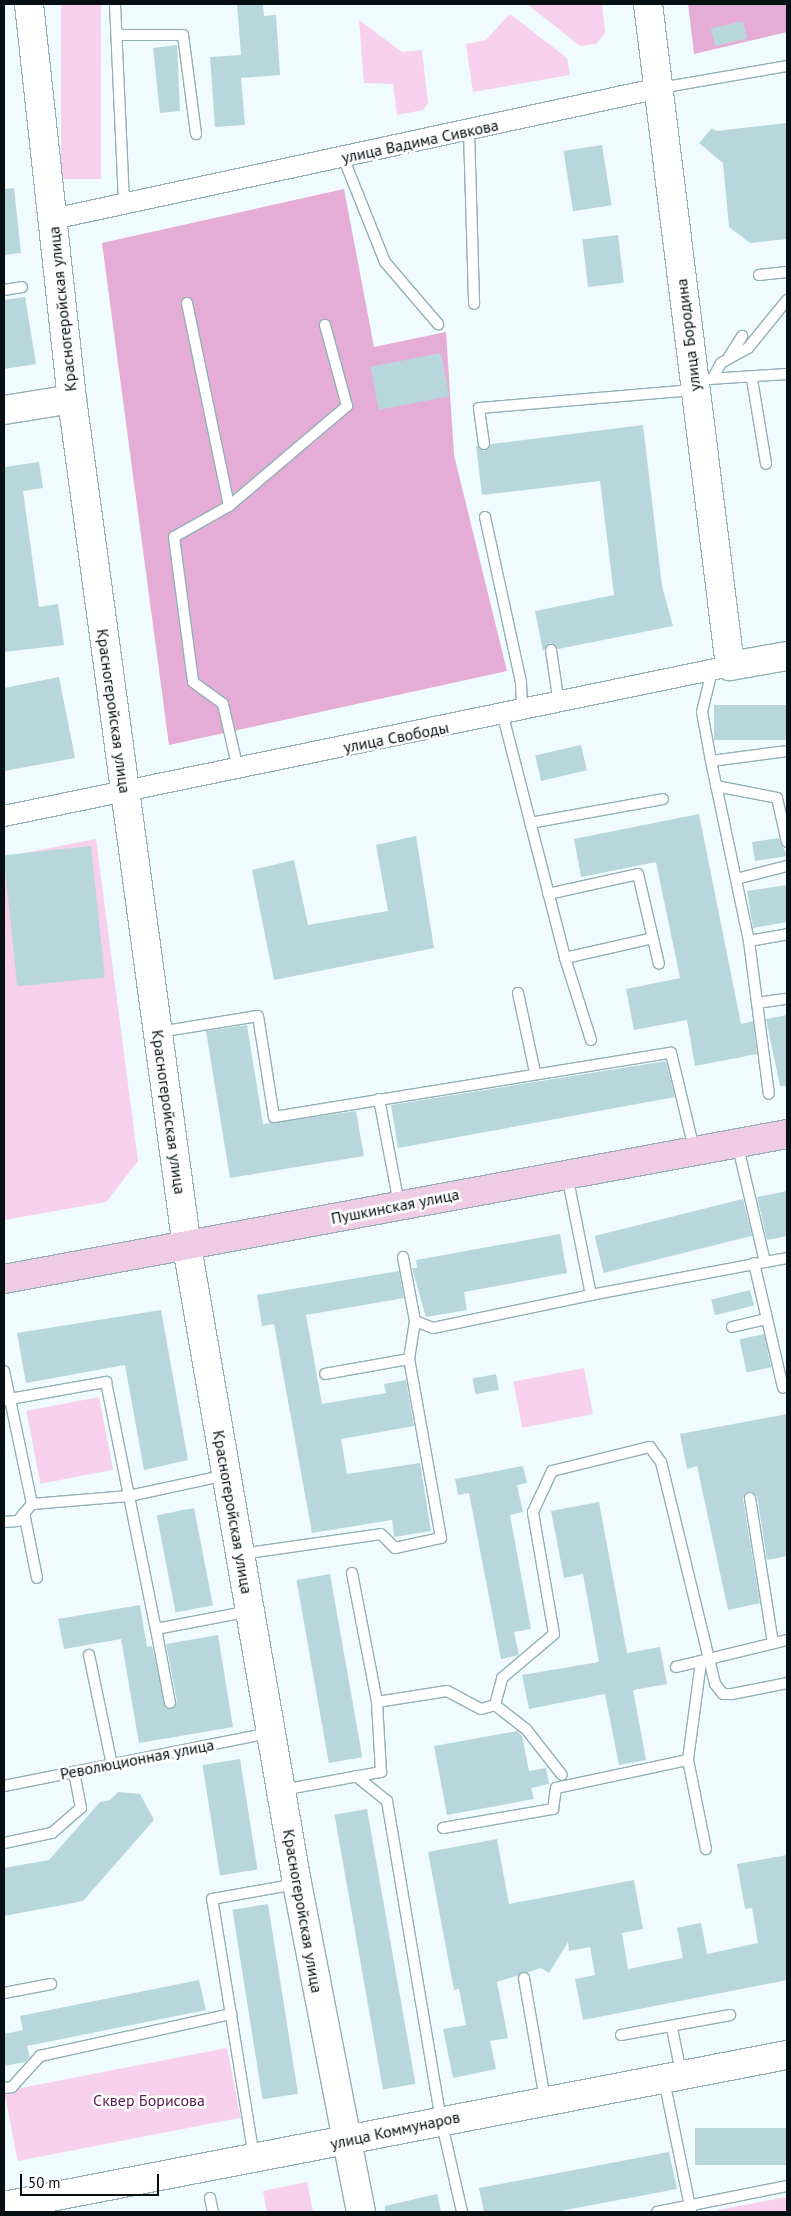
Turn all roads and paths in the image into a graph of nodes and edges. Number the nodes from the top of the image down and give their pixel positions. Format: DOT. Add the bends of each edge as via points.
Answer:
graph roads {
  1 [pos="29,4"];
  2 [pos="115,4"];
  3 [pos="648,4"];
  4 [pos="119,36"];
  5 [pos="787,66"];
  6 [pos="660,88"];
  7 [pos="469,130"];
  8 [pos="196,134"];
  9 [pos="343,158"];
  10 [pos="124,204"];
  11 [pos="52,219"];
  12 [pos="787,272"];
  13 [pos="759,275"];
  14 [pos="22,287"];
  15 [pos="4,290"];
  16 [pos="787,300"];
  17 [pos="187,303"];
  18 [pos="474,304"];
  19 [pos="438,324"];
  20 [pos="325,325"];
  21 [pos="742,336"];
  22 [pos="729,356"];
  23 [pos="787,374"];
  24 [pos="752,378"];
  25 [pos="700,383"];
  26 [pos="72,399"];
  27 [pos="4,410"];
  28 [pos="484,444"];
  29 [pos="766,464"];
  30 [pos="229,506"];
  31 [pos="485,517"];
  32 [pos="551,650"];
  33 [pos="787,656"];
  34 [pos="721,668"];
  35 [pos="559,704"];
  36 [pos="512,714"];
  37 [pos="787,751"];
  38 [pos="711,761"];
  39 [pos="238,769"];
  40 [pos="716,786"];
  41 [pos="126,792"];
  42 [pos="663,799"];
  43 [pos="4,816"];
  44 [pos="530,823"];
  45 [pos="787,842"];
  46 [pos="787,866"];
  47 [pos="736,879"];
  48 [pos="548,894"];
  49 [pos="787,934"];
  50 [pos="653,938"];
  51 [pos="749,941"];
  52 [pos="564,958"];
  53 [pos="658,964"];
  54 [pos="518,993"];
  55 [pos="787,999"];
  56 [pos="758,1003"];
  57 [pos="158,1032"];
  58 [pos="591,1040"];
  59 [pos="534,1072"];
  60 [pos="769,1094"];
  61 [pos="379,1099"];
  62 [pos="787,1134"];
  63 [pos="737,1142"];
  64 [pos="694,1150"];
  65 [pos="567,1174"];
  66 [pos="399,1205"];
  67 [pos="187,1247"];
  68 [pos="403,1257"];
  69 [pos="787,1258"];
  70 [pos="759,1262"];
  71 [pos="4,1279"];
  72 [pos="591,1295"];
  73 [pos="767,1319"];
  74 [pos="415,1321"];
  75 [pos="732,1327"];
  76 [pos="409,1359"];
  77 [pos="4,1371"];
  78 [pos="325,1374"];
  79 [pos="783,1388"];
  80 [pos="6,1400"];
  81 [pos="227,1474"];
  82 [pos="129,1496"];
  83 [pos="750,1498"];
  84 [pos="32,1504"];
  85 [pos="24,1514"];
  86 [pos="4,1522"];
  87 [pos="240,1554"];
  88 [pos="352,1573"];
  89 [pos="37,1578"];
  90 [pos="250,1610"];
  91 [pos="156,1629"];
  92 [pos="787,1640"];
  93 [pos="773,1643"];
  94 [pos="89,1655"];
  95 [pos="705,1659"];
  96 [pos="676,1667"];
  97 [pos="787,1683"];
  98 [pos="377,1702"];
  99 [pos="170,1703"];
  100 [pos="495,1705"];
  101 [pos="271,1733"];
  102 [pos="688,1760"];
  103 [pos="112,1765"];
  104 [pos="74,1772"];
  105 [pos="356,1776"];
  106 [pos="563,1781"];
  107 [pos="4,1786"];
  108 [pos="281,1790"];
  109 [pos="443,1828"];
  110 [pos="4,1843"];
  111 [pos="706,1849"];
  112 [pos="297,1884"];
  113 [pos="524,1978"];
  114 [pos="51,1984"];
  115 [pos="4,1994"];
  116 [pos="231,2014"];
  117 [pos="730,2015"];
  118 [pos="672,2028"];
  119 [pos="621,2035"];
  120 [pos="787,2055"];
  121 [pos="673,2078"];
  122 [pos="4,2088"];
  123 [pos="545,2101"];
  124 [pos="440,2120"];
  125 [pos="347,2141"];
  126 [pos="254,2158"];
  127 [pos="787,2186"];
  128 [pos="210,2198"];
  129 [pos="20,2206"];
  130 [pos="691,2209"];
  131 [pos="213,2212"];
  132 [pos="362,2212"];
  133 [pos="462,2212"];
  134 [pos="657,2212"];
  1 -- 11 [label="street, Красногеройская улица"];
  2 -- 4 [label="lane"];
  3 -- 6 [label="street, улица Бородина"];
  4 -- 8 [label="lane" via="183,35"];
  4 -- 10 [label="lane"];
  5 -- 6 [label="lane, улица Вадима Сивкова"];
  6 -- 7 [label="street, улица Вадима Сивкова"];
  6 -- 25 [label="street, улица Бородина"];
  7 -- 9 [label="street, улица Вадима Сивкова"];
  7 -- 18 [label="lane"];
  9 -- 10 [label="street, улица Вадима Сивкова"];
  9 -- 19 [label="lane" via="385,262"];
  10 -- 11 [label="street, улица Вадима Сивкова"];
  11 -- 26 [label="street, Красногеройская улица"];
  12 -- 13 [label="lane"];
  14 -- 15 [label="lane"];
  16 -- 22 [label="lane" via="748,348"];
  17 -- 30 [label="lane"];
  20 -- 30 [label="lane" via="348,406"];
  21 -- 22 [label="lane"];
  22 -- 25 [label="lane"];
  23 -- 24 [label="lane"];
  24 -- 25 [label="lane"];
  24 -- 29 [label="lane"];
  25 -- 28 [label="lane" via="480,408"];
  25 -- 34 [label="street, улица Бородина"];
  26 -- 27 [label="street"];
  26 -- 41 [label="street, Красногеройская улица"];
  30 -- 39 [label="lane" via="174,538 193,682 222,704"];
  31 -- 36 [label="lane" via="521,682"];
  32 -- 35 [label="lane"];
  33 -- 34 [label="street, улица Свободы"];
  34 -- 35 [label="street, улица Свободы"];
  34 -- 38 [label="lane" via="702,712"];
  35 -- 36 [label="street, улица Свободы"];
  36 -- 39 [label="street, улица Свободы"];
  36 -- 44 [label="lane"];
  37 -- 38 [label="lane"];
  38 -- 40 [label="lane"];
  39 -- 41 [label="street, улица Свободы"];
  40 -- 45 [label="lane" via="777,798"];
  40 -- 47 [label="lane"];
  41 -- 43 [label="street, улица Свободы"];
  41 -- 57 [label="street, Красногеройская улица"];
  42 -- 44 [label="lane"];
  44 -- 48 [label="lane"];
  46 -- 47 [label="lane"];
  47 -- 51 [label="lane"];
  48 -- 50 [label="lane" via="638,874"];
  48 -- 52 [label="lane"];
  49 -- 51 [label="lane"];
  50 -- 52 [label="lane"];
  50 -- 53 [label="lane"];
  51 -- 56 [label="lane"];
  52 -- 58 [label="lane"];
  54 -- 59 [label="lane"];
  55 -- 56 [label="lane"];
  56 -- 60 [label="lane"];
  57 -- 61 [label="lane" via="258,1016 274,1117"];
  57 -- 67 [label="street, Красногеройская улица"];
  59 -- 61 [label="lane"];
  59 -- 64 [label="lane" via="671,1053"];
  61 -- 66 [label="lane"];
  62 -- 63 [label="main road, Пушкинская улица"];
  63 -- 64 [label="main road, Пушкинская улица"];
  63 -- 70 [label="lane"];
  64 -- 65 [label="main road, Пушкинская улица"];
  65 -- 66 [label="main road, Пушкинская улица"];
  65 -- 72 [label="lane"];
  66 -- 67 [label="main road, Пушкинская улица"];
  67 -- 71 [label="main road, Пушкинская улица"];
  67 -- 81 [label="street, Красногеройская улица"];
  68 -- 74 [label="lane"];
  69 -- 70 [label="lane"];
  70 -- 72 [label="lane"];
  70 -- 73 [label="lane"];
  72 -- 74 [label="lane" via="433,1328"];
  73 -- 75 [label="lane"];
  73 -- 79 [label="lane"];
  74 -- 76 [label="lane"];
  76 -- 78 [label="lane"];
  76 -- 87 [label="lane" via="442,1538 395,1548 382,1534"];
  77 -- 80 [label="lane"];
  80 -- 82 [label="lane" via="106,1382"];
  80 -- 84 [label="lane"];
  81 -- 82 [label="lane"];
  81 -- 87 [label="street, Красногеройская улица"];
  82 -- 84 [label="lane"];
  82 -- 91 [label="lane"];
  83 -- 93 [label="lane"];
  84 -- 85 [label="lane"];
  85 -- 86 [label="lane" via="18,1521"];
  85 -- 89 [label="lane"];
  87 -- 90 [label="street, Красногеройская улица"];
  88 -- 98 [label="lane"];
  90 -- 91 [label="lane"];
  90 -- 101 [label="street, Красногеройская улица"];
  91 -- 99 [label="lane"];
  92 -- 93 [label="lane"];
  93 -- 95 [label="lane"];
  94 -- 103 [label="lane"];
  95 -- 96 [label="lane"];
  95 -- 97 [label="lane" via="722,1694"];
  95 -- 100 [label="lane" via="661,1462 650,1447 552,1471 533,1512 554,1634 502,1678"];
  95 -- 102 [label="lane"];
  98 -- 100 [label="lane" via="447,1691 481,1709"];
  98 -- 105 [label="lane" via="380,1772"];
  100 -- 106 [label="lane" via="526,1729"];
  101 -- 103 [label="lane, Революционная улица"];
  101 -- 108 [label="street, Красногеройская улица"];
  102 -- 106 [label="lane"];
  102 -- 111 [label="lane"];
  103 -- 104 [label="lane, Революционная улица"];
  104 -- 107 [label="lane, Революционная улица"];
  104 -- 110 [label="lane" via="81,1808 52,1833"];
  105 -- 108 [label="lane"];
  105 -- 124 [label="lane" via="387,1801"];
  106 -- 109 [label="lane" via="556,1788 553,1809"];
  108 -- 112 [label="street, Красногеройская улица"];
  112 -- 116 [label="lane" via="212,1899"];
  112 -- 125 [label="street, Красногеройская улица"];
  113 -- 123 [label="lane"];
  114 -- 115 [label="lane"];
  116 -- 122 [label="lane" via="40,2056 12,2087"];
  116 -- 126 [label="lane"];
  117 -- 118 [label="lane"];
  118 -- 119 [label="lane"];
  118 -- 121 [label="lane"];
  120 -- 121 [label="street, улица Коммунаров"];
  121 -- 123 [label="street, улица Коммунаров"];
  121 -- 130 [label="lane"];
  123 -- 124 [label="street, улица Коммунаров"];
  124 -- 125 [label="street, улица Коммунаров"];
  124 -- 133 [label="lane"];
  125 -- 126 [label="street, улица Коммунаров"];
  125 -- 132 [label="street, Красногеройская улица"];
  126 -- 129 [label="street, улица Коммунаров"];
  127 -- 130 [label="lane"];
  128 -- 131 [label="lane"];
  130 -- 134 [label="lane"];
}
